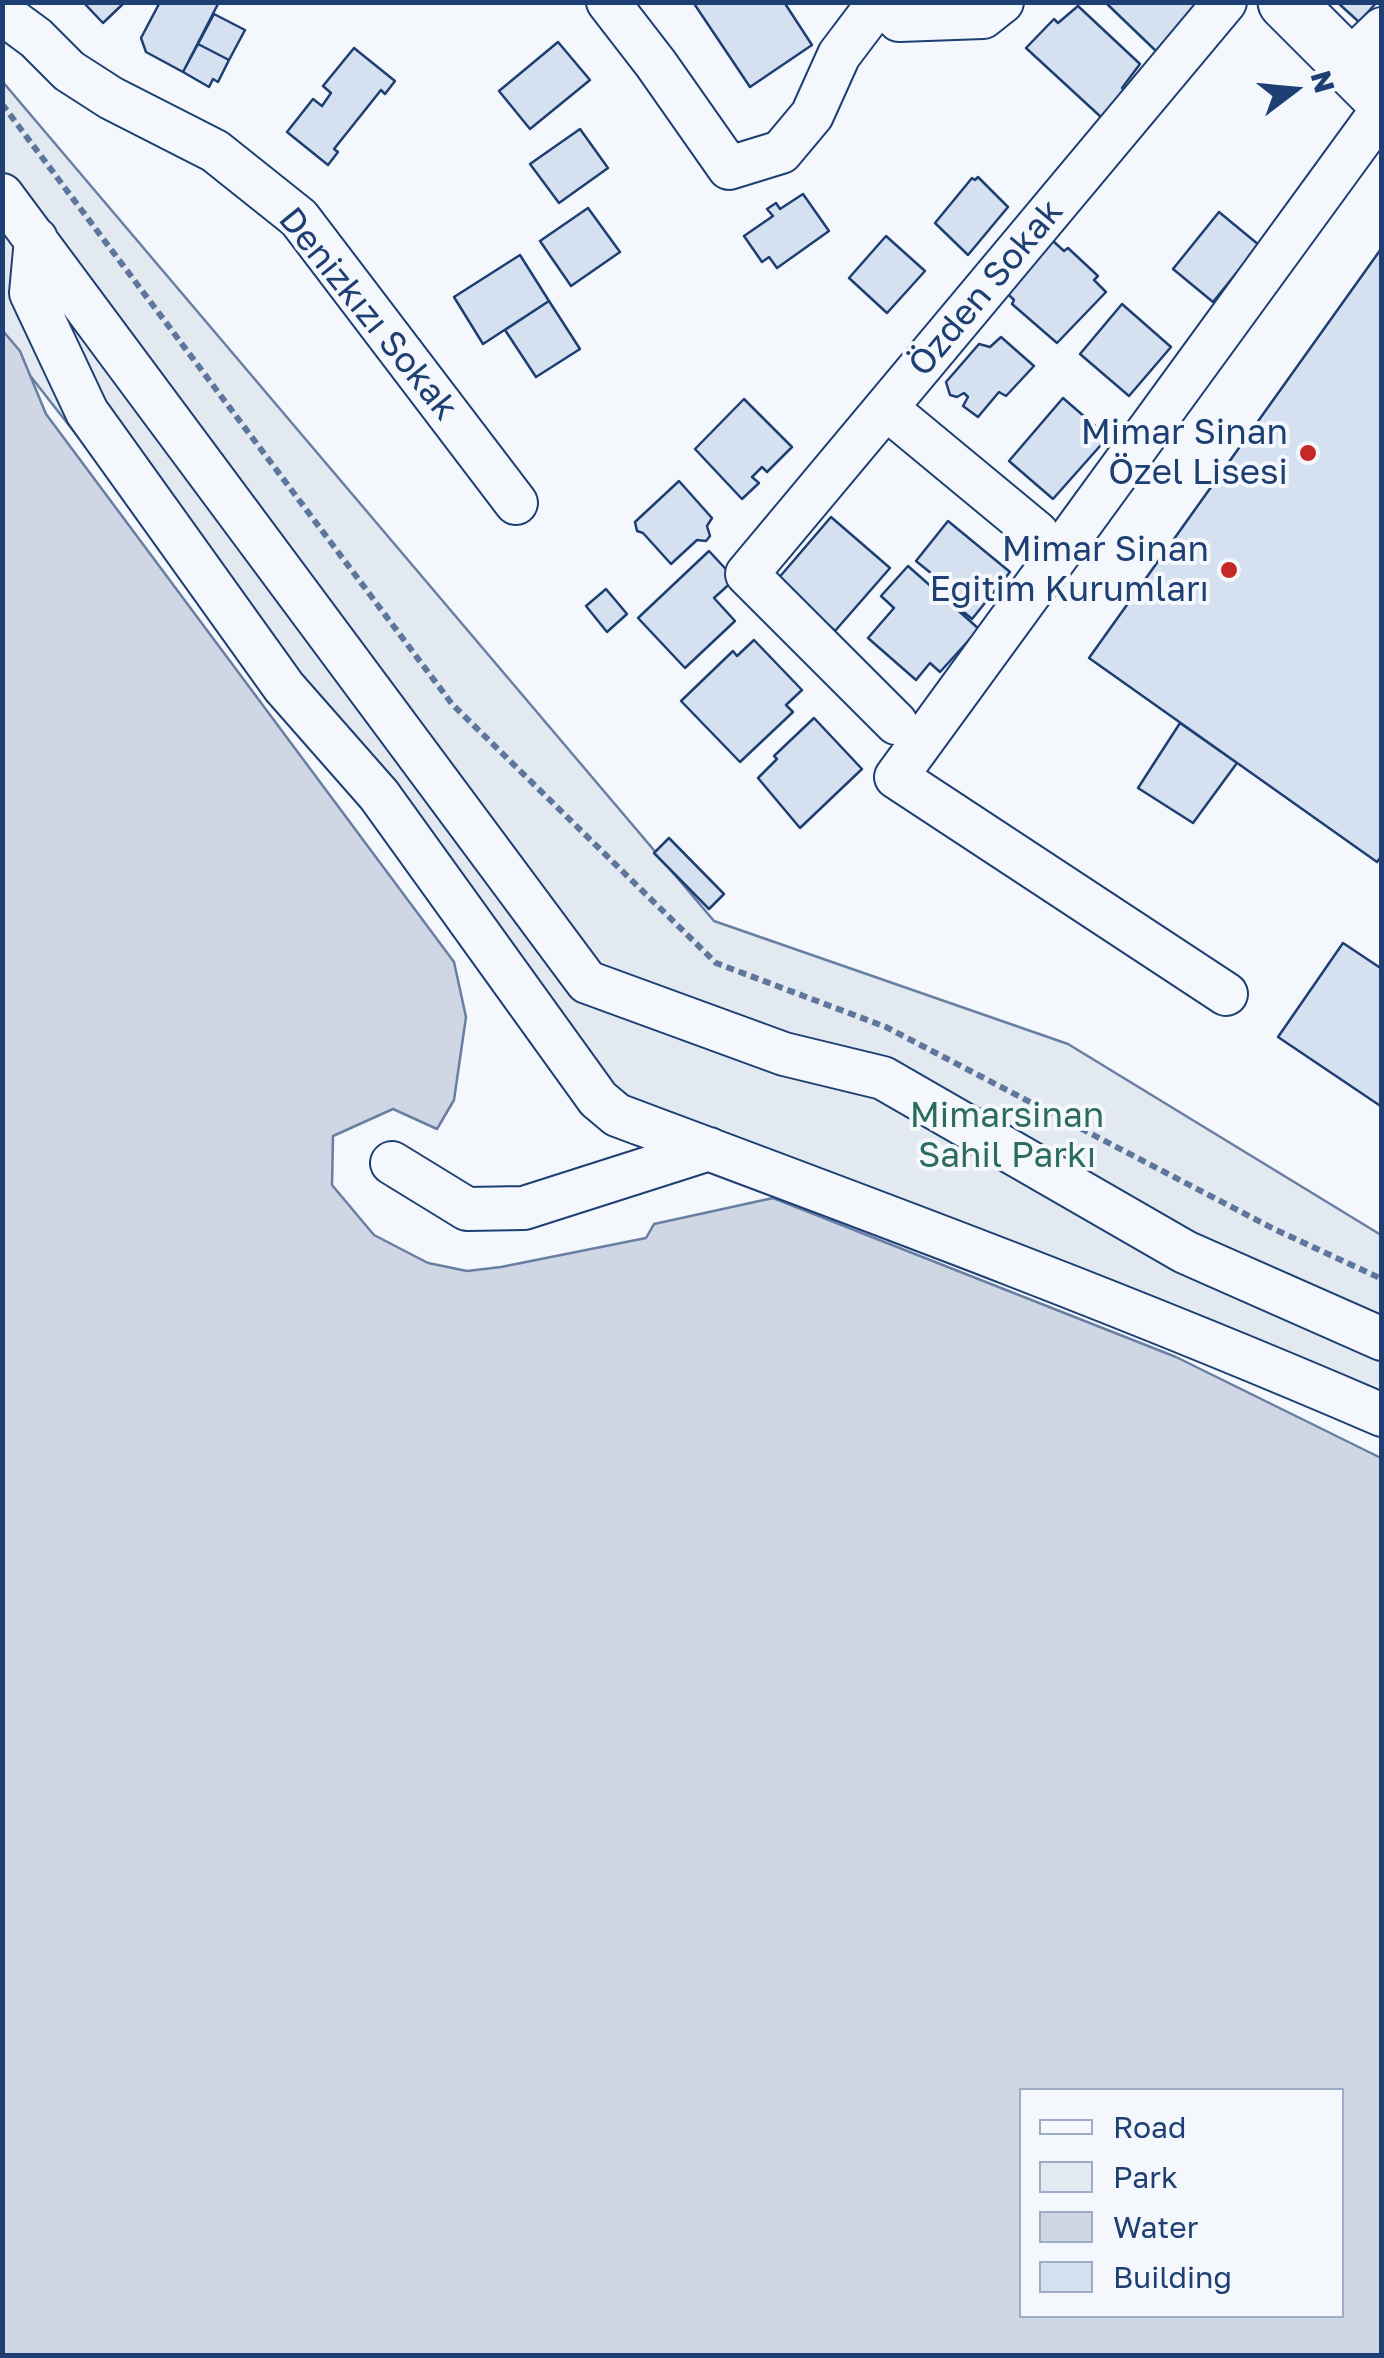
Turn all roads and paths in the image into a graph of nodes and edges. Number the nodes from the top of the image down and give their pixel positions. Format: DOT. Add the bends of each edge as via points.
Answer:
graph roads {
  1 [pos="608,2"];
  2 [pos="881,2"];
  3 [pos="1002,2"];
  4 [pos="1225,2"];
  5 [pos="1286,2"];
  6 [pos="2,13"];
  7 [pos="1370,63"];
  8 [pos="2,104"];
  9 [pos="1382,110"];
  10 [pos="2,195"];
  11 [pos="36,239"];
  12 [pos="886,408"];
  13 [pos="516,502"];
  14 [pos="1037,534"];
  15 [pos="896,723"];
  16 [pos="1226,994"];
  17 [pos="709,1149"];
  18 [pos="392,1164"];
  19 [pos="1382,1279"];
  20 [pos="1382,1339"];
  21 [pos="1382,1415"];
  1 -- 2 [label="street" via="729,168 781,152 812,115 839,56"];
  2 -- 3 [label="street" via="898,20 983,17"];
  4 -- 12 [label="street, Özden Sokak"];
  5 -- 7 [label="main road"];
  6 -- 13 [label="street, Denizkızı Sokak" via="70,72 215,151 299,218"];
  8 -- 19 [label="path" via="452,704 716,963 886,1026"];
  9 -- 16 [label="street" via="896,777"];
  10 -- 11 [label="street"];
  11 -- 17 [label="street" via="31,294 87,412 284,688 379,795 598,1100 617,1115"];
  11 -- 20 [label="street" via="587,982 784,1054 883,1078 1185,1252"];
  12 -- 14 [label="street"];
  12 -- 15 [label="street, Özden Sokak" via="747,574"];
  17 -- 18 [label="street" via="524,1208 468,1210"];
  17 -- 21 [label="street"];
}
